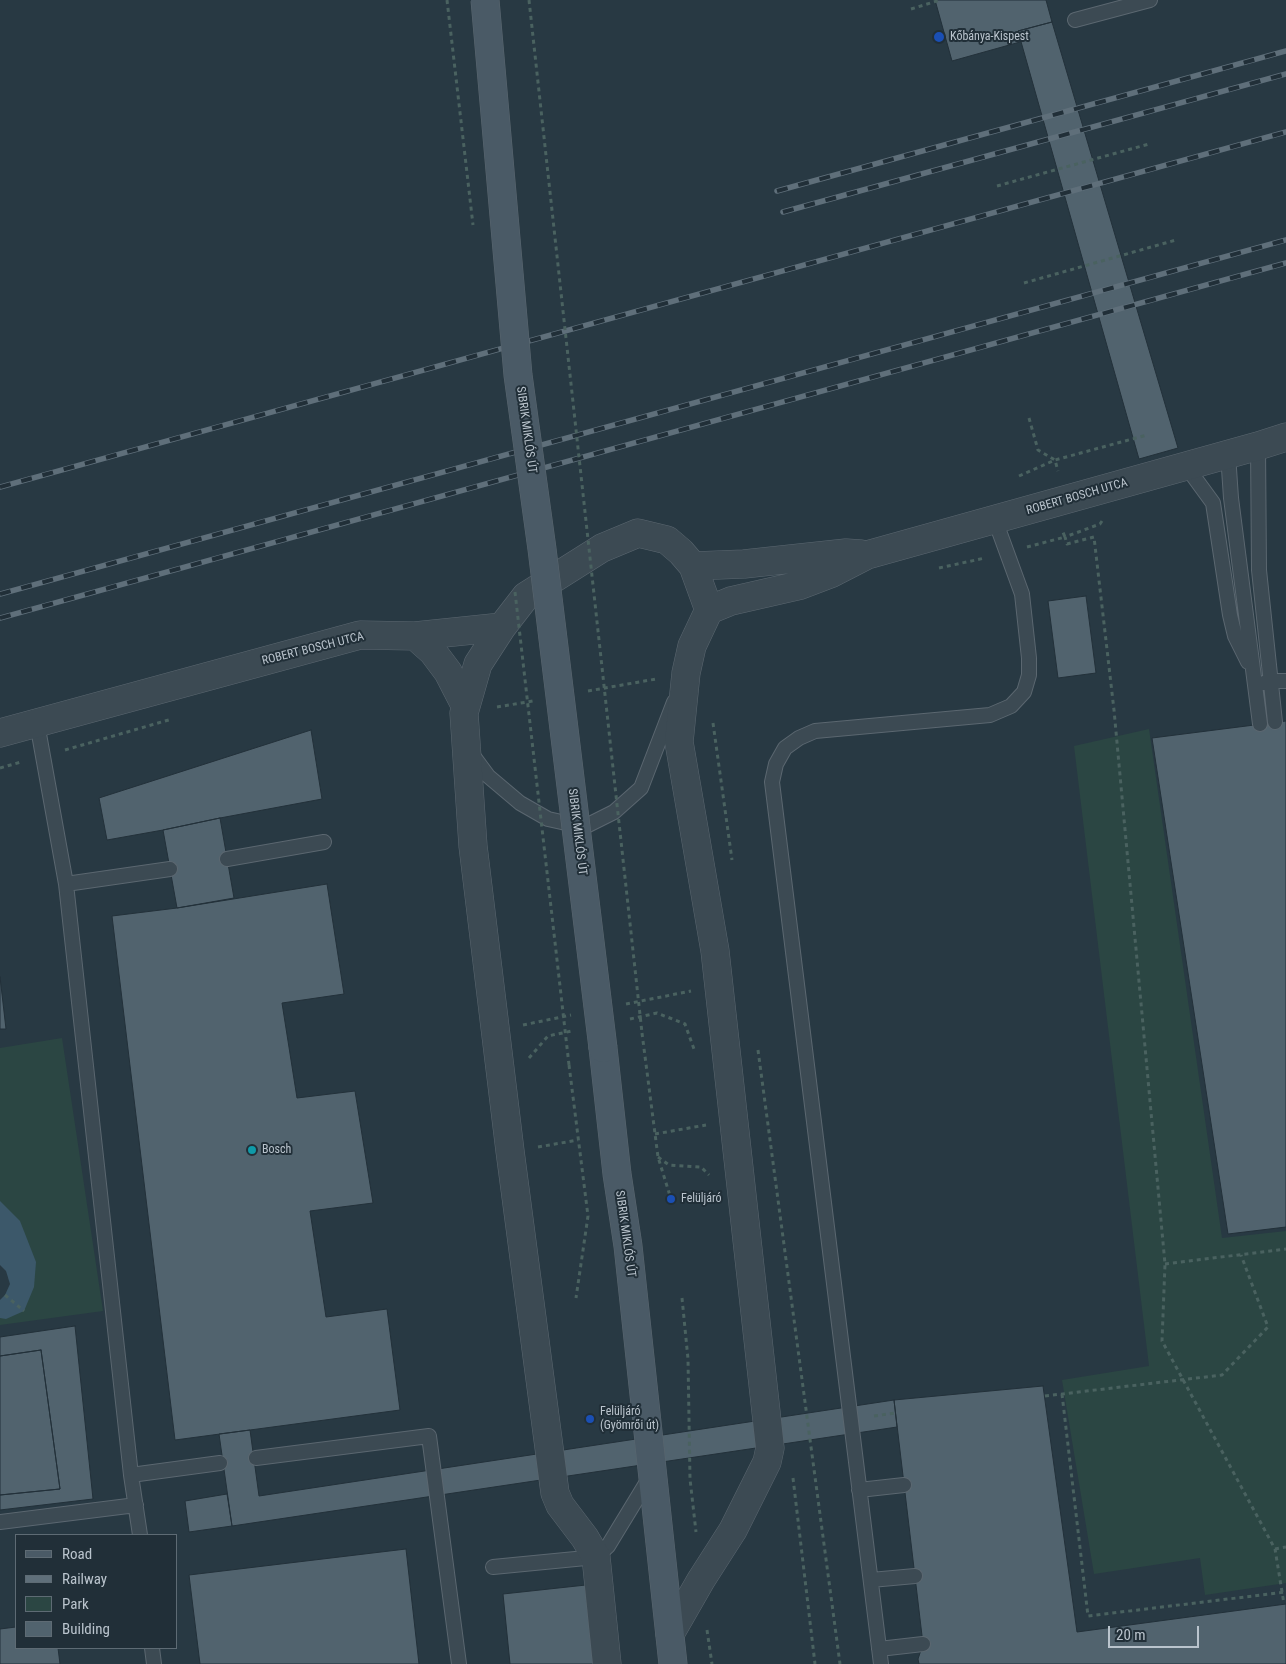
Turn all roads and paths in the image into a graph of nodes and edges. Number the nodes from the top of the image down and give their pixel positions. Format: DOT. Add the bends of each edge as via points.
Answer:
graph roads {
  1 [pos="485,0"];
  2 [pos="529,0"];
  3 [pos="940,0"];
  4 [pos="1150,0"];
  5 [pos="911,9"];
  6 [pos="1076,20"];
  7 [pos="1149,144"];
  8 [pos="997,186"];
  9 [pos="1176,240"];
  10 [pos="1024,283"];
  11 [pos="1029,418"];
  12 [pos="1147,435"];
  13 [pos="1286,437"];
  14 [pos="1258,446"];
  15 [pos="1228,454"];
  16 [pos="1055,460"];
  17 [pos="1186,466"];
  18 [pos="1060,475"];
  19 [pos="1019,476"];
  20 [pos="996,520"];
  21 [pos="1064,537"];
  22 [pos="867,555"];
  23 [pos="693,566"];
  24 [pos="709,610"];
  25 [pos="502,627"];
  26 [pos="414,636"];
  27 [pos="1252,670"];
  28 [pos="686,673"];
  29 [pos="1271,681"];
  30 [pos="1286,681"];
  31 [pos="1256,685"];
  32 [pos="580,692"];
  33 [pos="541,699"];
  34 [pos="465,709"];
  35 [pos="712,717"];
  36 [pos="176,718"];
  37 [pos="1275,722"];
  38 [pos="37,723"];
  39 [pos="1260,724"];
  40 [pos="0,733"];
  41 [pos="467,748"];
  42 [pos="43,757"];
  43 [pos="0,768"];
  44 [pos="324,842"];
  45 [pos="227,859"];
  46 [pos="732,866"];
  47 [pos="170,869"];
  48 [pos="66,884"];
  49 [pos="757,1044"];
  50 [pos="570,1065"];
  51 [pos="703,1126"];
  52 [pos="655,1134"];
  53 [pos="578,1140"];
  54 [pos="534,1148"];
  55 [pos="672,1199"];
  56 [pos="1286,1249"];
  57 [pos="1241,1255"];
  58 [pos="1165,1264"];
  59 [pos="5,1295"];
  60 [pos="576,1298"];
  61 [pos="682,1298"];
  62 [pos="24,1311"];
  63 [pos="1182,1379"];
  64 [pos="1062,1394"];
  65 [pos="1045,1396"];
  66 [pos="256,1458"];
  67 [pos="220,1463"];
  68 [pos="131,1475"];
  69 [pos="652,1475"];
  70 [pos="904,1485"];
  71 [pos="859,1490"];
  72 [pos="796,1496"];
  73 [pos="136,1505"];
  74 [pos="0,1522"];
  75 [pos="140,1534"];
  76 [pos="696,1534"];
  77 [pos="1286,1547"];
  78 [pos="1275,1549"];
  79 [pos="596,1557"];
  80 [pos="493,1567"];
  81 [pos="915,1576"];
  82 [pos="871,1580"];
  83 [pos="1284,1592"];
  84 [pos="1284,1604"];
  85 [pos="707,1627"];
  86 [pos="670,1634"];
  87 [pos="923,1644"];
  88 [pos="152,1649"];
  89 [pos="879,1649"];
  90 [pos="154,1664"];
  91 [pos="459,1664"];
  92 [pos="607,1664"];
  93 [pos="673,1664"];
  94 [pos="712,1664"];
  95 [pos="816,1664"];
  96 [pos="840,1664"];
  97 [pos="881,1664"];
  1 -- 69 [label="main road, SIBRIK MIKLÓS ÚT, bridge" via="518,375 628,1246"];
  2 -- 52 [label="path, bridge"];
  3 -- 5 [label="path"];
  4 -- 6 [label="lane"];
  7 -- 8 [label="path"];
  9 -- 10 [label="path"];
  11 -- 16 [label="path" via="1038,450"];
  12 -- 16 [label="path"];
  13 -- 14 [label="street, ROBERT BOSCH UTCA"];
  14 -- 15 [label="street, ROBERT BOSCH UTCA"];
  14 -- 29 [label="lane" via="1259,570"];
  15 -- 17 [label="street, ROBERT BOSCH UTCA"];
  15 -- 27 [label="lane"];
  16 -- 18 [label="path"];
  16 -- 19 [label="path"];
  17 -- 20 [label="street, ROBERT BOSCH UTCA"];
  17 -- 27 [label="lane" via="1213,504 1230,615 1235,636"];
  20 -- 22 [label="street, ROBERT BOSCH UTCA"];
  20 -- 71 [label="lane" via="1022,594 1029,658 1029,676 1024,692 1011,706 990,715 815,731 785,748 776,764 772,782"];
  21 -- 58 [label="path" via="1067,544 1094,537 1114,710"];
  22 -- 23 [label="street, ROBERT BOSCH UTCA" via="846,553"];
  22 -- 24 [label="street, ROBERT BOSCH UTCA" via="801,585 731,601"];
  23 -- 24 [label="street"];
  23 -- 25 [label="street" via="667,540 638,533 602,548 526,596"];
  24 -- 28 [label="street" via="692,646"];
  25 -- 26 [label="street, ROBERT BOSCH UTCA"];
  25 -- 34 [label="street" via="478,664"];
  26 -- 34 [label="street" via="433,652 448,672"];
  26 -- 38 [label="street, ROBERT BOSCH UTCA" via="360,635"];
  27 -- 31 [label="lane"];
  28 -- 32 [label="path"];
  28 -- 41 [label="lane" via="641,788 614,812 584,827 548,819 520,803 488,776"];
  28 -- 86 [label="street" via="680,742 714,950 770,1448 767,1462 733,1530"];
  29 -- 30 [label="lane"];
  29 -- 31 [label="lane"];
  29 -- 37 [label="lane"];
  31 -- 39 [label="lane"];
  33 -- 34 [label="path"];
  34 -- 41 [label="street"];
  35 -- 46 [label="path"];
  36 -- 42 [label="path"];
  38 -- 40 [label="street, ROBERT BOSCH UTCA"];
  38 -- 42 [label="lane"];
  41 -- 79 [label="street" via="474,856 555,1493"];
  42 -- 43 [label="path"];
  42 -- 48 [label="lane"];
  44 -- 45 [label="lane"];
  47 -- 48 [label="lane"];
  48 -- 68 [label="lane"];
  49 -- 96 [label="path"];
  50 -- 53 [label="path"];
  51 -- 52 [label="path"];
  52 -- 55 [label="path" via="658,1157"];
  53 -- 54 [label="path"];
  53 -- 60 [label="path" via="588,1216"];
  56 -- 57 [label="path"];
  57 -- 58 [label="path"];
  57 -- 63 [label="path" via="1268,1327 1222,1375"];
  58 -- 63 [label="path" via="1162,1341"];
  59 -- 62 [label="path"];
  61 -- 76 [label="path" via="688,1359 690,1479"];
  63 -- 64 [label="path"];
  63 -- 78 [label="path"];
  64 -- 65 [label="path"];
  64 -- 83 [label="path" via="1088,1616"];
  66 -- 91 [label="lane" via="429,1436"];
  67 -- 68 [label="lane"];
  68 -- 73 [label="lane"];
  69 -- 79 [label="lane" via="608,1546"];
  69 -- 86 [label="main road, SIBRIK MIKLÓS ÚT"];
  70 -- 71 [label="lane"];
  71 -- 82 [label="lane"];
  72 -- 95 [label="path"];
  73 -- 74 [label="lane"];
  73 -- 75 [label="lane"];
  77 -- 78 [label="path"];
  78 -- 83 [label="path"];
  79 -- 80 [label="lane"];
  79 -- 92 [label="street"];
  81 -- 82 [label="lane"];
  82 -- 89 [label="lane"];
  83 -- 84 [label="path"];
  85 -- 94 [label="path"];
  86 -- 93 [label="main road, SIBRIK MIKLÓS ÚT"];
  87 -- 89 [label="lane"];
  88 -- 90 [label="lane"];
  89 -- 97 [label="lane"];
}
